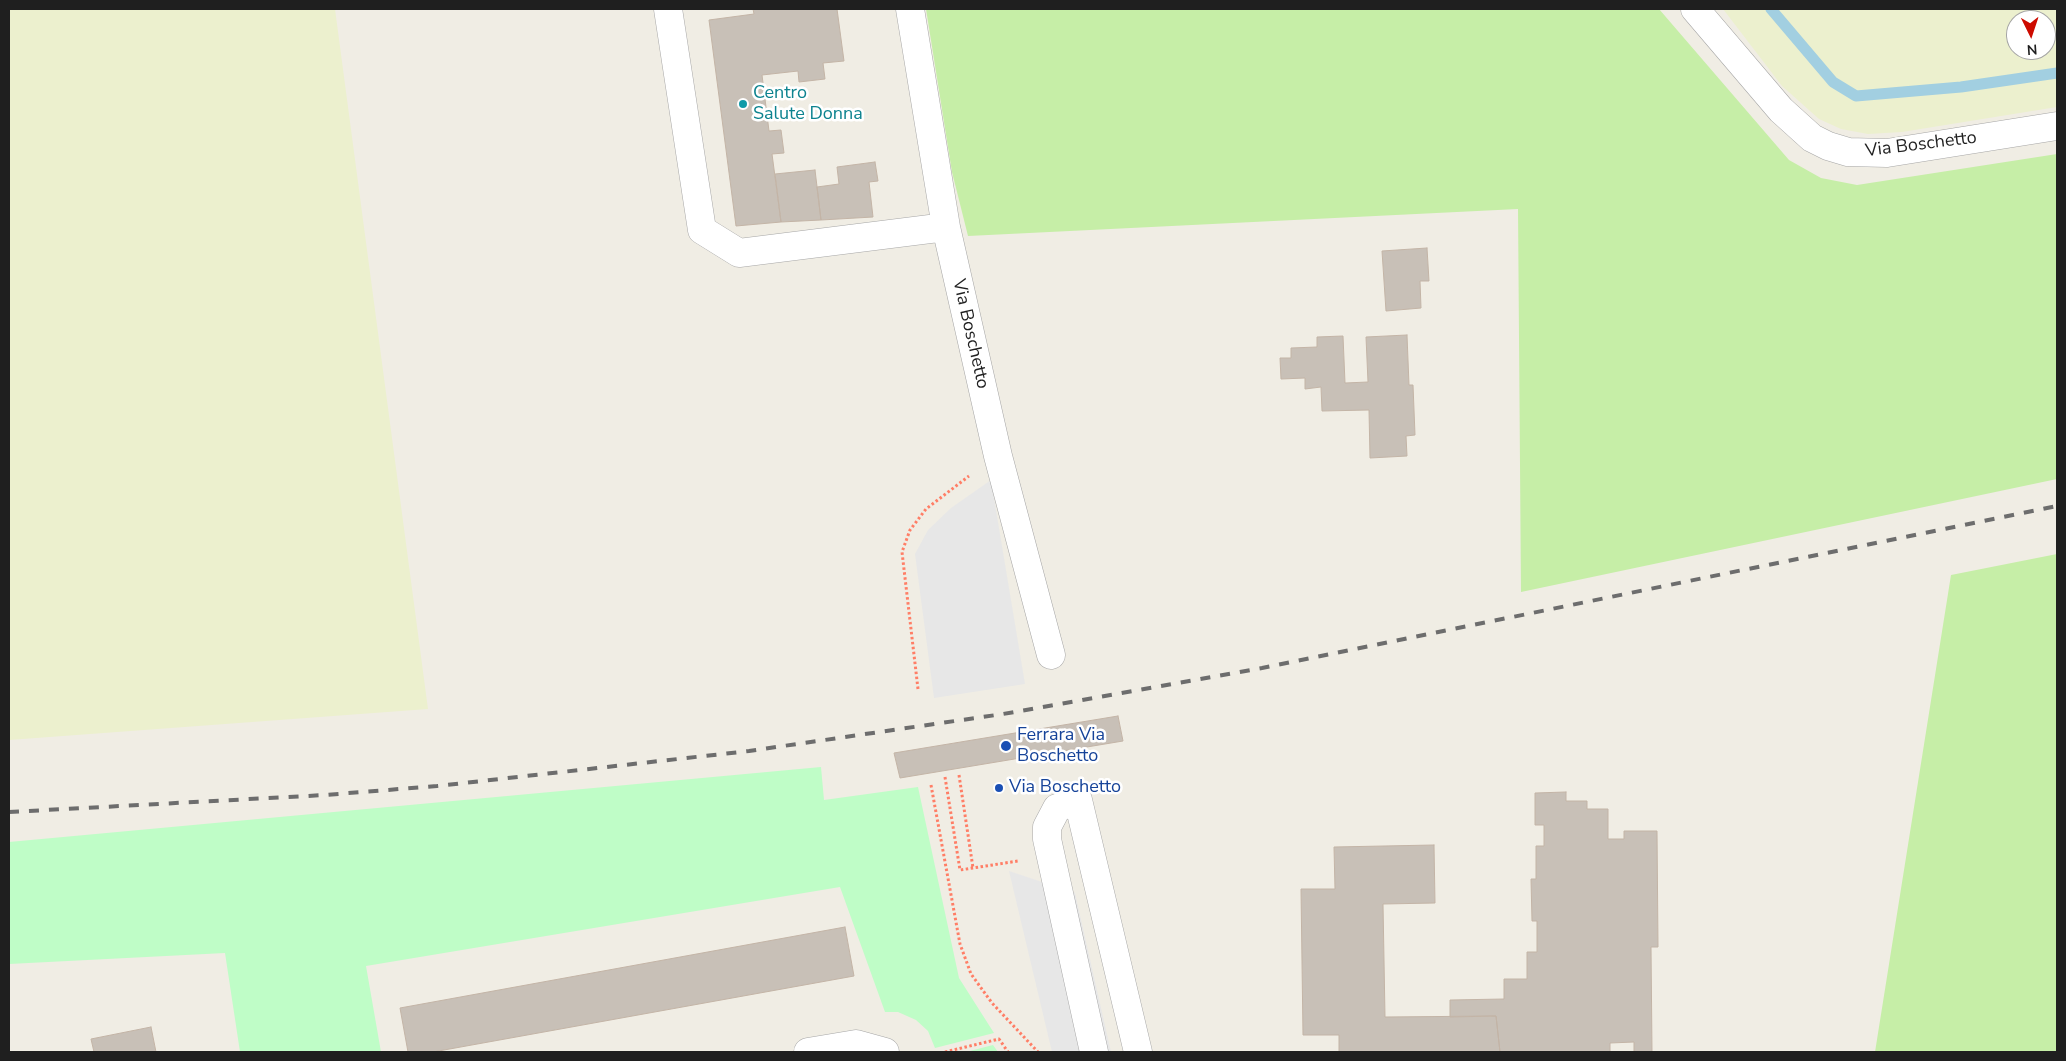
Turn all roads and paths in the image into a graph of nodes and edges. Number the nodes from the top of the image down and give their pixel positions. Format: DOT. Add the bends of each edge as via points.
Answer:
graph roads {
  1 [pos="668,9"];
  2 [pos="910,9"];
  3 [pos="1695,9"];
  4 [pos="2057,126"];
  5 [pos="946,226"];
  6 [pos="998,456"];
  7 [pos="1051,654"];
  8 [pos="918,689"];
  9 [pos="958,775"];
  10 [pos="945,777"];
  11 [pos="931,785"];
  12 [pos="1050,856"];
  13 [pos="973,868"];
  14 [pos="808,1052"];
  15 [pos="885,1052"];
  16 [pos="945,1052"];
  17 [pos="1008,1052"];
  18 [pos="1038,1052"];
  19 [pos="1094,1052"];
  20 [pos="1138,1052"];
  1 -- 5 [label="street" via="702,230 739,252"];
  2 -- 5 [label="street, Via Boschetto"];
  3 -- 4 [label="street, Via Boschetto" via="1781,110 1812,138 1828,146 1848,152 1887,153"];
  5 -- 6 [label="street, Via Boschetto"];
  6 -- 7 [label="street, Via Boschetto"];
  6 -- 8 [label="path" via="926,510 910,530 902,552"];
  9 -- 13 [label="path"];
  10 -- 13 [label="path" via="960,870"];
  11 -- 18 [label="path" via="960,944 971,974"];
  12 -- 13 [label="path"];
  12 -- 19 [label="street"];
  12 -- 20 [label="street" via="1048,827 1052,817 1057,808 1078,800"];
  14 -- 15 [label="street" via="856,1044"];
  16 -- 17 [label="path" via="998,1039"];
}
